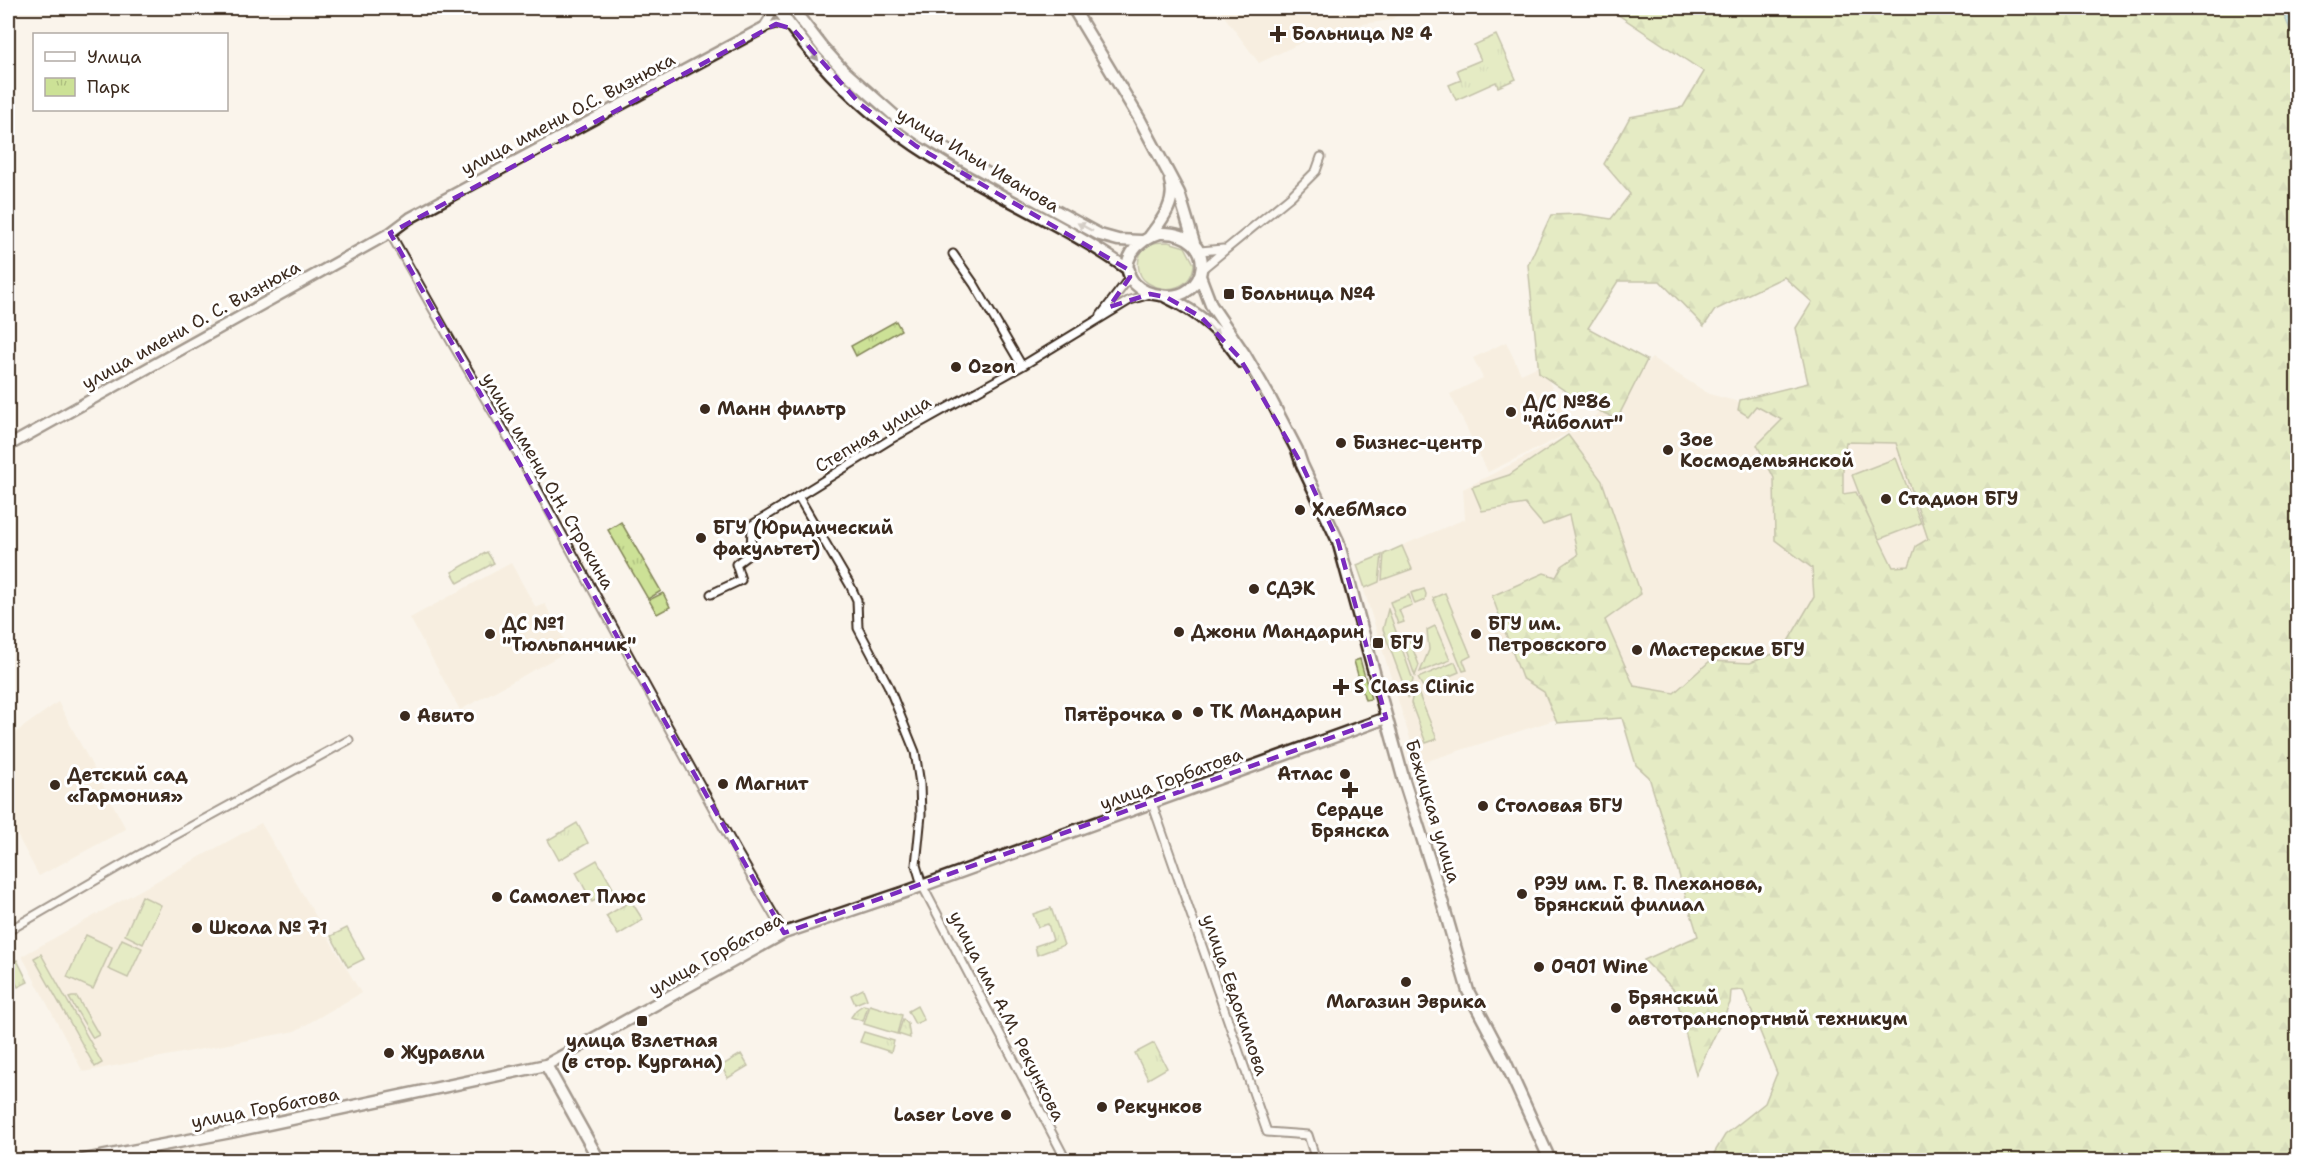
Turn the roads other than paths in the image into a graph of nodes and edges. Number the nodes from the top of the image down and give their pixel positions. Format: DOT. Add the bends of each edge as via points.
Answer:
graph roads {
  1 [pos="775,8"];
  2 [pos="792,8"];
  3 [pos="1073,8"];
  4 [pos="763,28"];
  5 [pos="793,29"];
  6 [pos="1321,157"];
  7 [pos="1168,175"];
  8 [pos="390,232"];
  9 [pos="1145,238"];
  10 [pos="1197,247"];
  11 [pos="1225,248"];
  12 [pos="953,254"];
  13 [pos="1130,273"];
  14 [pos="1201,273"];
  15 [pos="1150,294"];
  16 [pos="1166,297"];
  17 [pos="1095,321"];
  18 [pos="1022,366"];
  19 [pos="8,446"];
  20 [pos="1302,465"];
  21 [pos="798,496"];
  22 [pos="711,594"];
  23 [pos="1386,718"];
  24 [pos="349,740"];
  25 [pos="1152,803"];
  26 [pos="922,885"];
  27 [pos="8,931"];
  28 [pos="784,933"];
  29 [pos="546,1065"];
  30 [pos="84,1161"];
  31 [pos="599,1161"];
  32 [pos="1066,1161"];
  33 [pos="1316,1161"];
  34 [pos="1550,1161"];
  1 -- 4 [label="street"];
  1 -- 5 [label="main road, улица Ильи Иванова"];
  9 -- 2 [label="main road, улица Ильи Иванова, one-way" via="1118,240 1100,235 923,136 843,70"];
  3 -- 7 [label="main road"];
  4 -- 5 [label="street" via="776,24"];
  4 -- 8 [label="street, улица имени О.С. Визнюка"];
  5 -- 13 [label="main road, улица Ильи Иванова, one-way" via="860,104 887,126 933,157 1100,251"];
  6 -- 11 [label="street" via="1316,171 1291,196"];
  7 -- 9 [label="main road" via="1171,201"];
  7 -- 10 [label="main road" via="1179,194"];
  8 -- 19 [label="street, улица имени О. С. Визнюка"];
  8 -- 28 [label="street, улица имени О.Н. Строкина"];
  9 -- 10 [label="main road" via="1160,233 1177,234"];
  9 -- 13 [label="main road" via="1133,250"];
  10 -- 11 [label="street" via="1213,251"];
  10 -- 14 [label="main road"];
  11 -- 14 [label="street"];
  12 -- 18 [label="street"];
  13 -- 15 [label="main road" via="1139,287"];
  13 -- 17 [label="street"];
  14 -- 16 [label="main road" via="1194,285"];
  14 -- 20 [label="main road" via="1211,305 1270,398"];
  15 -- 16 [label="main road"];
  15 -- 17 [label="street, Степная улица" via="1130,300"];
  16 -- 20 [label="main road, one-way" via="1201,317 1239,357"];
  17 -- 18 [label="street, Степная улица"];
  18 -- 21 [label="street, Степная улица"];
  20 -- 23 [label="main road, Бежицкая улица" via="1338,541"];
  21 -- 22 [label="street, Степная улица" via="752,525 751,554 736,564 741,580"];
  21 -- 26 [label="street, улица им. А.М. Рекункова" via="857,600 858,628 911,740 920,784 916,864"];
  23 -- 25 [label="main road, улица Горбатова"];
  23 -- 34 [label="main road, Бежицкая улица" via="1468,992 1505,1061"];
  24 -- 27 [label="street"];
  25 -- 26 [label="main road, улица Горбатова"];
  25 -- 33 [label="street, улица Евдокимова" via="1267,1132 1308,1135"];
  26 -- 28 [label="main road, улица Горбатова"];
  26 -- 32 [label="street, улица им. А.М. Рекункова"];
  28 -- 29 [label="main road, улица Горбатова"];
  29 -- 30 [label="main road, улица Горбатова"];
  29 -- 31 [label="main road"];
}
